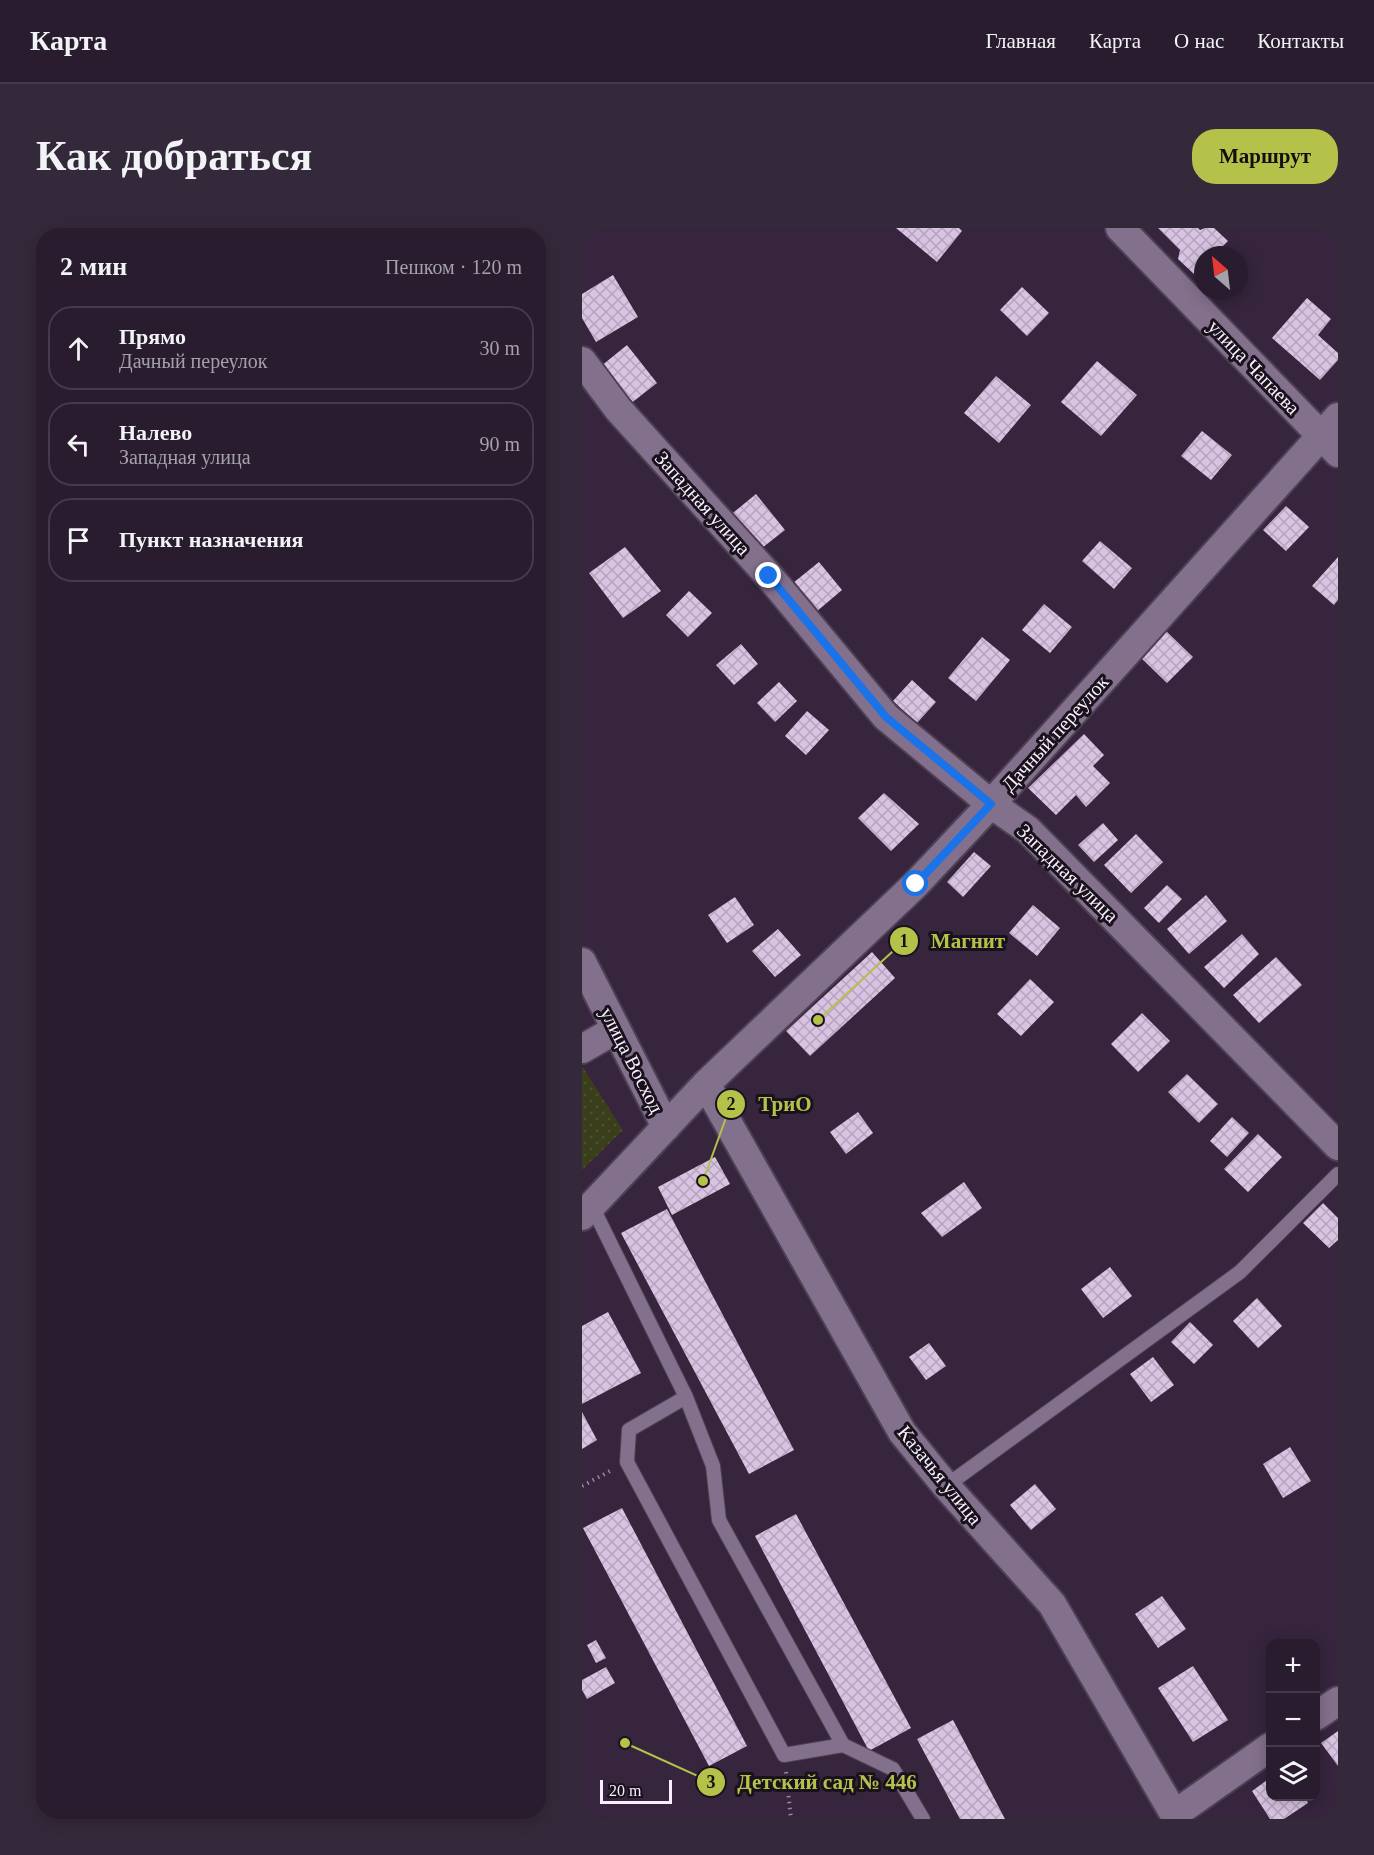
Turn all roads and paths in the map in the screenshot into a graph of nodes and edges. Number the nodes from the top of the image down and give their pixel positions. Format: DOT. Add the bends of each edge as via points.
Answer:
graph roads {
  1 [pos="1120,228"];
  2 [pos="582,361"];
  3 [pos="1332,435"];
  4 [pos="991,804"];
  5 [pos="582,962"];
  6 [pos="615,1030"];
  7 [pos="582,1049"];
  8 [pos="706,1084"];
  9 [pos="666,1127"];
  10 [pos="1338,1146"];
  11 [pos="1338,1174"];
  12 [pos="587,1211"];
  13 [pos="686,1397"];
  14 [pos="627,1462"];
  15 [pos="582,1486"];
  16 [pos="946,1486"];
  17 [pos="1338,1701"];
  18 [pos="1320,1713"];
  19 [pos="843,1745"];
  20 [pos="1266,1750"];
  21 [pos="784,1755"];
  22 [pos="1176,1816"];
  23 [pos="791,1819"];
  24 [pos="923,1819"];
  1 -- 3 [label="street, улица Чапаева"];
  2 -- 4 [label="street, Западная улица" via="618,409 769,576 886,717"];
  3 -- 4 [label="street, Дачный переулок"];
  4 -- 8 [label="street, Дачный переулок" via="916,884"];
  4 -- 10 [label="street, Западная улица" via="1028,831"];
  5 -- 6 [label="street, улица Восход"];
  6 -- 7 [label="street"];
  6 -- 9 [label="street, улица Восход"];
  8 -- 9 [label="street, Дачный переулок"];
  8 -- 16 [label="street, Казачья улица" via="902,1432"];
  9 -- 12 [label="street, Дачный переулок"];
  11 -- 16 [label="lane" via="1240,1272"];
  12 -- 13 [label="lane"];
  13 -- 14 [label="lane" via="629,1430"];
  13 -- 19 [label="lane" via="713,1466 719,1520"];
  14 -- 15 [label="path"];
  14 -- 21 [label="lane"];
  16 -- 22 [label="street, Казачья улица" via="1052,1604"];
  17 -- 18 [label="street"];
  19 -- 21 [label="lane"];
  19 -- 24 [label="lane" via="893,1769"];
  20 -- 22 [label="street"];
  21 -- 23 [label="path"];
}
